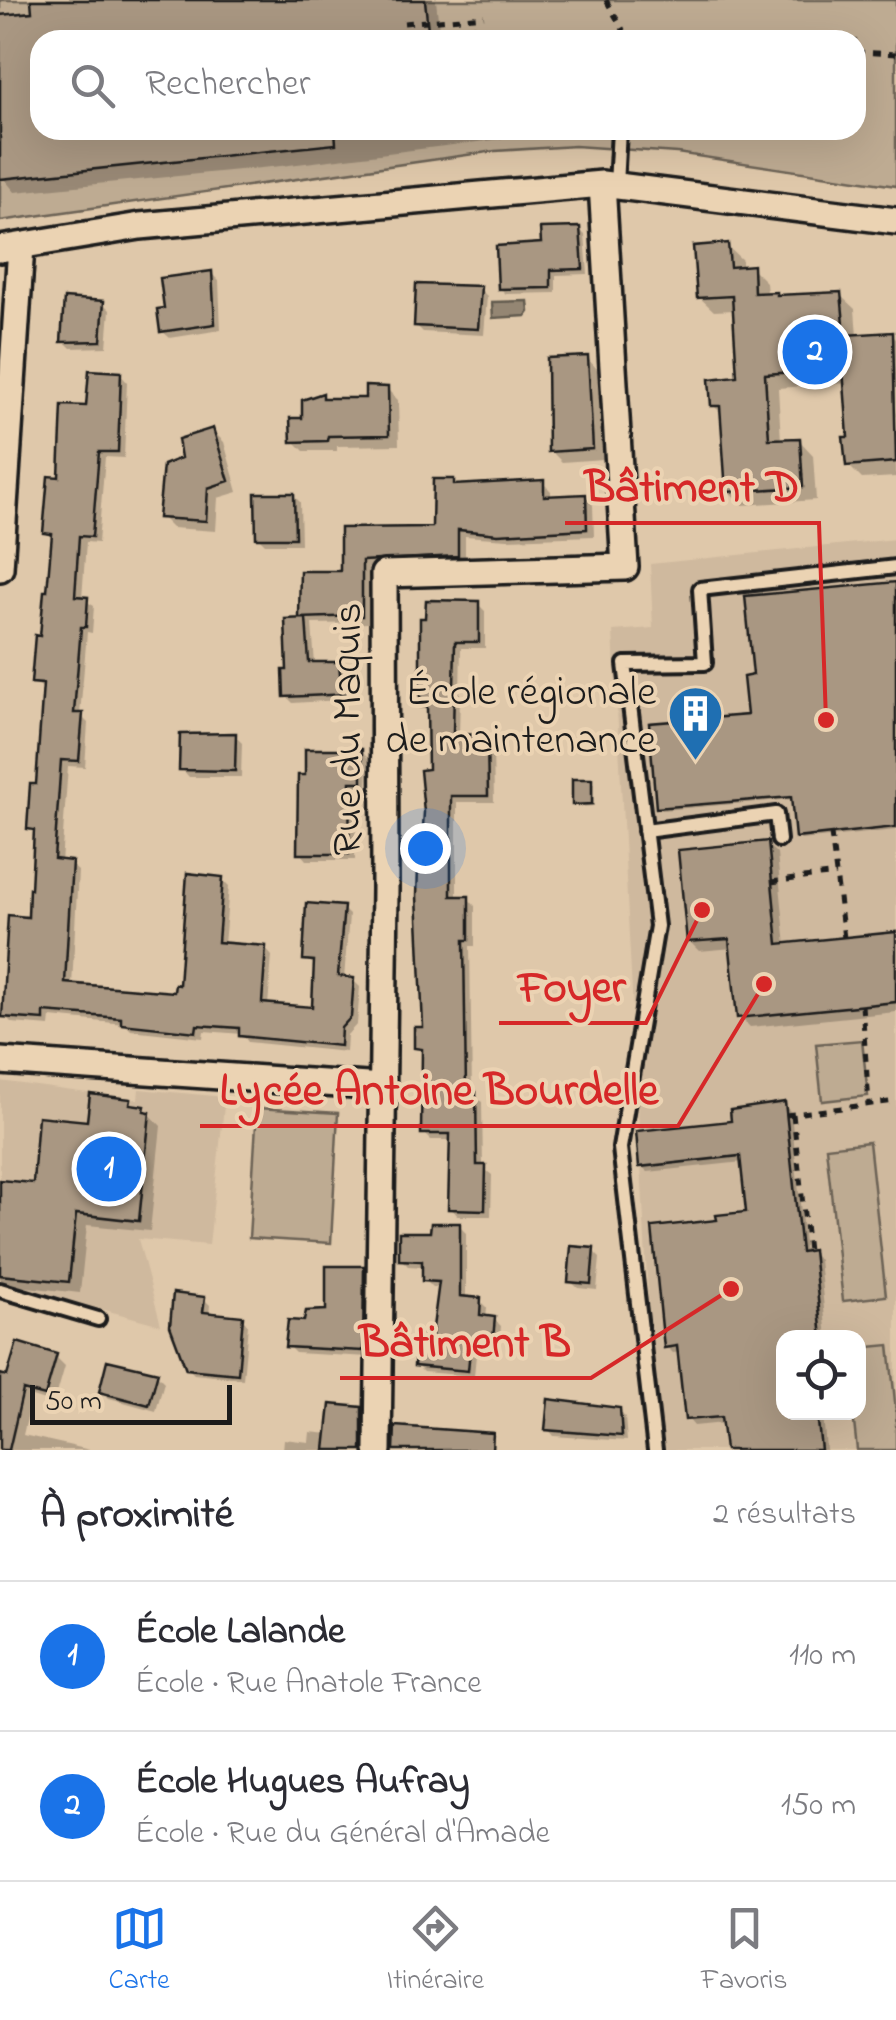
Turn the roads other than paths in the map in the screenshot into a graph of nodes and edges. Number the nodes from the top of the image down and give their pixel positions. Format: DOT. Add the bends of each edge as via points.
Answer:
graph roads {
  1 [pos="617,140"];
  2 [pos="609,185"];
  3 [pos="896,222"];
  4 [pos="10,248"];
  5 [pos="896,567"];
  6 [pos="0,568"];
  7 [pos="645,831"];
  8 [pos="780,840"];
  9 [pos="0,1061"];
  10 [pos="382,1087"];
  11 [pos="0,1290"];
  12 [pos="98,1318"];
  13 [pos="378,1450"];
  14 [pos="655,1450"];
  1 -- 2 [label="lane"];
  2 -- 3 [label="street"];
  2 -- 4 [label="street" via="140,226"];
  2 -- 10 [label="street, Rue du Maquis" via="625,567 384,574"];
  4 -- 6 [label="street"];
  5 -- 7 [label="lane" via="700,589 705,663 625,664"];
  7 -- 8 [label="lane" via="776,814"];
  7 -- 14 [label="lane" via="657,926 620,1148"];
  9 -- 10 [label="street"];
  10 -- 13 [label="street, Rue du Maquis"];
  11 -- 12 [label="lane"];
}
